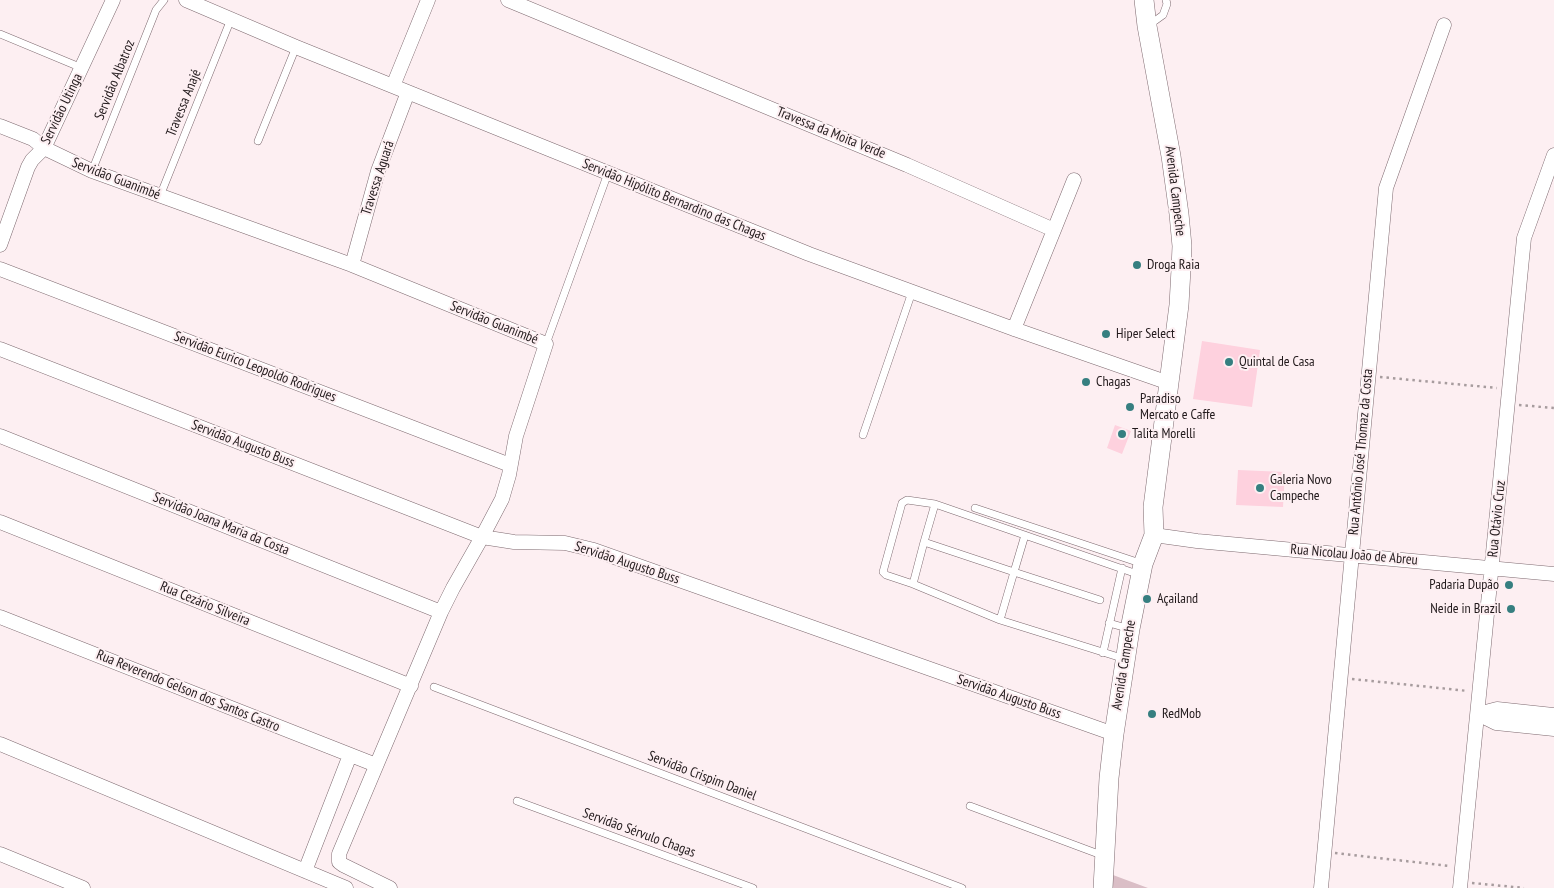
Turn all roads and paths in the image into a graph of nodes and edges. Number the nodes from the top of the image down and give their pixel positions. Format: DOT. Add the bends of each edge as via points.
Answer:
graph roads {
  1 [pos="113,0"];
  2 [pos="164,0"];
  3 [pos="186,0"];
  4 [pos="428,0"];
  5 [pos="508,0"];
  6 [pos="1144,0"];
  7 [pos="1166,0"];
  8 [pos="231,19"];
  9 [pos="1444,25"];
  10 [pos="1147,26"];
  11 [pos="0,34"];
  12 [pos="296,47"];
  13 [pos="82,68"];
  14 [pos="393,86"];
  15 [pos="408,92"];
  16 [pos="0,126"];
  17 [pos="258,141"];
  18 [pos="44,148"];
  19 [pos="1554,156"];
  20 [pos="92,172"];
  21 [pos="608,173"];
  22 [pos="1074,180"];
  23 [pos="160,196"];
  24 [pos="1054,230"];
  25 [pos="0,245"];
  26 [pos="352,266"];
  27 [pos="0,268"];
  28 [pos="912,292"];
  29 [pos="1014,329"];
  30 [pos="546,344"];
  31 [pos="0,349"];
  32 [pos="1369,376"];
  33 [pos="1169,384"];
  34 [pos="1509,389"];
  35 [pos="1508,404"];
  36 [pos="1554,408"];
  37 [pos="863,435"];
  38 [pos="0,436"];
  39 [pos="510,465"];
  40 [pos="935,504"];
  41 [pos="975,508"];
  42 [pos="0,522"];
  43 [pos="1025,535"];
  44 [pos="1154,535"];
  45 [pos="482,537"];
  46 [pos="924,542"];
  47 [pos="1352,555"];
  48 [pos="1122,568"];
  49 [pos="1492,568"];
  50 [pos="1142,569"];
  51 [pos="1014,572"];
  52 [pos="1554,574"];
  53 [pos="913,584"];
  54 [pos="1100,600"];
  55 [pos="442,612"];
  56 [pos="0,617"];
  57 [pos="1000,620"];
  58 [pos="1109,623"];
  59 [pos="1130,629"];
  60 [pos="1103,653"];
  61 [pos="1125,659"];
  62 [pos="1340,678"];
  63 [pos="411,686"];
  64 [pos="434,687"];
  65 [pos="1480,692"];
  66 [pos="1478,714"];
  67 [pos="1554,715"];
  68 [pos="1554,728"];
  69 [pos="1114,734"];
  70 [pos="0,744"];
  71 [pos="350,755"];
  72 [pos="376,765"];
  73 [pos="517,801"];
  74 [pos="970,806"];
  75 [pos="1324,852"];
  76 [pos="0,854"];
  77 [pos="1105,856"];
  78 [pos="1462,867"];
  79 [pos="305,871"];
  80 [pos="1461,885"];
  81 [pos="83,888"];
  82 [pos="346,888"];
  83 [pos="390,888"];
  84 [pos="753,888"];
  85 [pos="962,888"];
  86 [pos="1103,888"];
  87 [pos="1320,888"];
  88 [pos="1524,888"];
  1 -- 13 [label="street, Servidão Utinga"];
  2 -- 20 [label="lane, Servidão Albatroz" via="156,10"];
  3 -- 8 [label="street, Servidão Hipólito Bernardino das Chagas"];
  4 -- 14 [label="street"];
  5 -- 24 [label="street, Travessa da Moita Verde" via="907,164"];
  6 -- 10 [label="main road, Avenida Campeche"];
  7 -- 10 [label="lane" via="1163,15"];
  8 -- 12 [label="street, Servidão Hipólito Bernardino das Chagas"];
  8 -- 23 [label="lane, Travessa Anajé"];
  9 -- 32 [label="street, Rua Antônio José Thomaz da Costa" via="1386,188"];
  10 -- 33 [label="main road, Avenida Campeche" via="1181,228 1179,305"];
  11 -- 13 [label="lane"];
  12 -- 14 [label="street, Servidão Hipólito Bernardino das Chagas"];
  12 -- 17 [label="lane"];
  13 -- 18 [label="street, Servidão Utinga"];
  14 -- 15 [label="street, Servidão Hipólito Bernardino das Chagas"];
  15 -- 21 [label="street, Servidão Hipólito Bernardino das Chagas"];
  15 -- 26 [label="street, Travessa Aguará" via="376,178"];
  16 -- 18 [label="street, Servidão Guanimbé" via="33,139"];
  18 -- 20 [label="street, Servidão Guanimbé"];
  18 -- 25 [label="street, Servidão Utinga" via="28,167"];
  19 -- 34 [label="street, Rua Otávio Cruz" via="1524,238"];
  20 -- 23 [label="street, Servidão Guanimbé"];
  21 -- 28 [label="street, Servidão Hipólito Bernardino das Chagas"];
  21 -- 30 [label="lane"];
  22 -- 24 [label="street"];
  23 -- 26 [label="street, Servidão Guanimbé"];
  24 -- 29 [label="street"];
  26 -- 30 [label="street, Servidão Guanimbé"];
  27 -- 39 [label="street, Servidão Eurico Leopoldo Rodrigues"];
  28 -- 29 [label="street, Servidão Hipólito Bernardino das Chagas"];
  28 -- 37 [label="lane"];
  29 -- 33 [label="street, Servidão Hipólito Bernardino das Chagas"];
  30 -- 39 [label="street, Servidão Guanimbé" via="516,436"];
  31 -- 45 [label="street, Servidão Augusto Buss"];
  32 -- 34 [label="path"];
  32 -- 47 [label="street, Rua Antônio José Thomaz da Costa"];
  33 -- 44 [label="main road, Avenida Campeche" via="1153,507"];
  34 -- 35 [label="street, Rua Otávio Cruz"];
  35 -- 36 [label="path"];
  35 -- 49 [label="street, Rua Otávio Cruz"];
  38 -- 55 [label="street, Servidão Joana Maria da Costa"];
  39 -- 45 [label="street, Servidão Guanimbé" via="502,499"];
  40 -- 43 [label="lane"];
  40 -- 46 [label="lane"];
  40 -- 53 [label="lane" via="907,500 902,503 883,572"];
  41 -- 50 [label="lane"];
  42 -- 63 [label="street, Rua Cezário Silveira"];
  43 -- 48 [label="lane"];
  43 -- 51 [label="lane"];
  44 -- 47 [label="street, Rua Nicolau João de Abreu"];
  44 -- 50 [label="main road, Avenida Campeche"];
  45 -- 55 [label="street, Servidão Guanimbé"];
  45 -- 69 [label="street, Servidão Augusto Buss" via="514,542 565,543 594,550"];
  46 -- 51 [label="lane"];
  46 -- 53 [label="lane"];
  47 -- 49 [label="street, Rua Nicolau João de Abreu"];
  47 -- 62 [label="street, Rua Antônio José Thomaz da Costa"];
  48 -- 50 [label="lane"];
  48 -- 58 [label="lane"];
  49 -- 52 [label="street, Rua Nicolau João de Abreu"];
  49 -- 65 [label="street, Rua Otávio Cruz"];
  50 -- 59 [label="main road, Avenida Campeche"];
  51 -- 54 [label="lane"];
  51 -- 57 [label="lane"];
  53 -- 57 [label="lane"];
  55 -- 63 [label="street, Servidão Guanimbé"];
  56 -- 71 [label="street, Rua Reverendo Gelson dos Santos Castro"];
  57 -- 60 [label="lane"];
  58 -- 59 [label="lane"];
  58 -- 60 [label="lane"];
  59 -- 61 [label="main road, Avenida Campeche"];
  60 -- 61 [label="lane"];
  61 -- 69 [label="main road, Avenida Campeche"];
  62 -- 65 [label="path"];
  62 -- 75 [label="street, Rua Antônio José Thomaz da Costa"];
  63 -- 72 [label="street, Servidão Guanimbé"];
  64 -- 85 [label="lane, Servidão Crispim Daniel"];
  65 -- 66 [label="street, Rua Otávio Cruz"];
  66 -- 67 [label="street" via="1497,709"];
  66 -- 68 [label="street" via="1496,723"];
  66 -- 78 [label="street, Rua Otávio Cruz"];
  69 -- 77 [label="main road, Avenida Campeche"];
  70 -- 79 [label="street"];
  71 -- 72 [label="street, Rua Reverendo Gelson dos Santos Castro"];
  71 -- 79 [label="street"];
  72 -- 83 [label="street, Servidão Guanimbé" via="338,858 343,865"];
  73 -- 84 [label="lane, Servidão Sérvulo Chagas"];
  74 -- 77 [label="lane"];
  75 -- 78 [label="path"];
  75 -- 87 [label="street, Rua Antônio José Thomaz da Costa"];
  76 -- 81 [label="street"];
  77 -- 86 [label="main road, Avenida Campeche"];
  78 -- 80 [label="street, Rua Otávio Cruz"];
  79 -- 82 [label="street"];
  80 -- 88 [label="path"];
}
